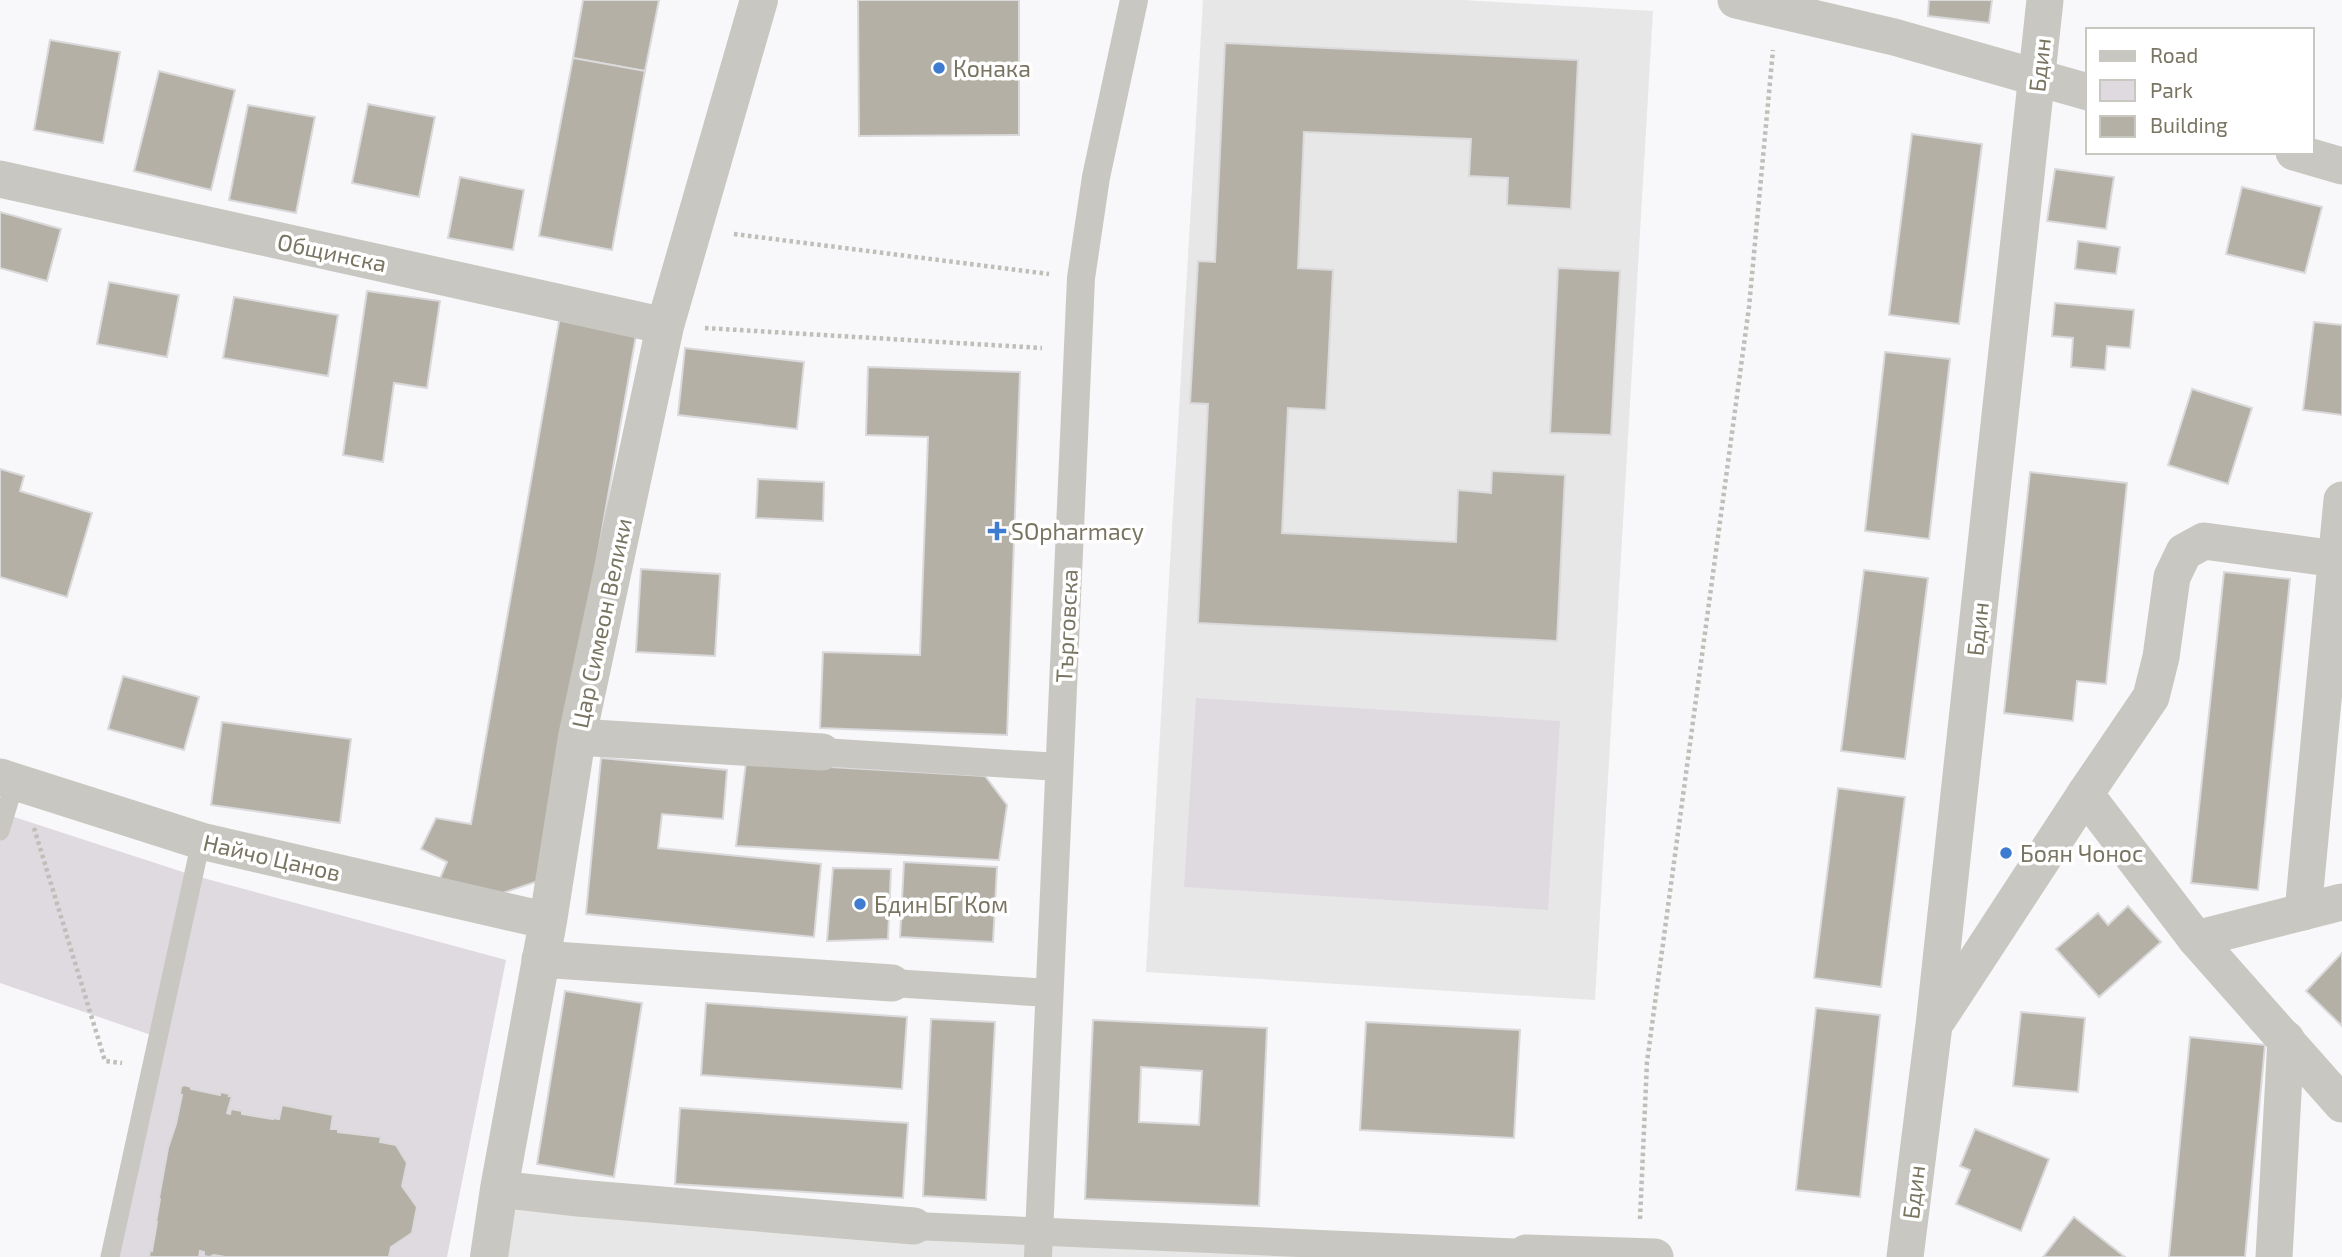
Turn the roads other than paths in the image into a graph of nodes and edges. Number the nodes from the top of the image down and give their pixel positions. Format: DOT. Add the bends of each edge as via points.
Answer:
graph roads {
  1 [pos="759,0"];
  2 [pos="1134,0"];
  3 [pos="1736,0"];
  4 [pos="2045,0"];
  5 [pos="2038,77"];
  6 [pos="2086,91"];
  7 [pos="2301,154"];
  8 [pos="2342,166"];
  9 [pos="0,179"];
  10 [pos="665,326"];
  11 [pos="2342,500"];
  12 [pos="2336,559"];
  13 [pos="577,737"];
  14 [pos="822,752"];
  15 [pos="1059,767"];
  16 [pos="7,780"];
  17 [pos="2085,794"];
  18 [pos="0,831"];
  19 [pos="201,841"];
  20 [pos="2342,902"];
  21 [pos="2303,912"];
  22 [pos="548,920"];
  23 [pos="2196,939"];
  24 [pos="540,959"];
  25 [pos="892,982"];
  26 [pos="1049,993"];
  27 [pos="1934,1025"];
  28 [pos="2286,1039"];
  29 [pos="2342,1104"];
  30 [pos="499,1189"];
  31 [pos="914,1226"];
  32 [pos="1038,1245"];
  33 [pos="1526,1253"];
  34 [pos="1639,1256"];
  35 [pos="110,1257"];
  36 [pos="489,1257"];
  37 [pos="1655,1257"];
  38 [pos="1905,1257"];
  39 [pos="2274,1257"];
  1 -- 10 [label="street, Цар Симеон Велики"];
  2 -- 15 [label="street, Търговска" via="1096,177 1081,278"];
  3 -- 5 [label="street"];
  4 -- 5 [label="street, Бдин"];
  5 -- 6 [label="street"];
  5 -- 27 [label="street, Бдин"];
  7 -- 8 [label="street"];
  9 -- 10 [label="street, Общинска"];
  10 -- 13 [label="street, Цар Симеон Велики"];
  11 -- 12 [label="street"];
  12 -- 17 [label="street" via="2204,541 2184,552 2172,577 2151,697"];
  12 -- 21 [label="street"];
  13 -- 14 [label="street"];
  13 -- 22 [label="street, Цар Симеон Велики"];
  14 -- 15 [label="street"];
  15 -- 26 [label="street, Търговска"];
  16 -- 18 [label="lane"];
  16 -- 19 [label="street, Найчо Цанов"];
  17 -- 23 [label="street"];
  17 -- 27 [label="street"];
  19 -- 22 [label="street, Найчо Цанов"];
  19 -- 35 [label="lane"];
  20 -- 21 [label="street"];
  21 -- 23 [label="street"];
  22 -- 24 [label="street, Цар Симеон Велики"];
  23 -- 28 [label="street"];
  24 -- 25 [label="street"];
  24 -- 30 [label="street, Цар Симеон Велики"];
  25 -- 26 [label="street"];
  26 -- 32 [label="street, Търговска"];
  27 -- 38 [label="street, Бдин"];
  28 -- 29 [label="street"];
  28 -- 39 [label="street"];
  30 -- 31 [label="street"];
  30 -- 36 [label="street, Цар Симеон Велики"];
  31 -- 32 [label="street"];
  32 -- 33 [label="street"];
  33 -- 34 [label="street"];
  34 -- 37 [label="street"];
}
